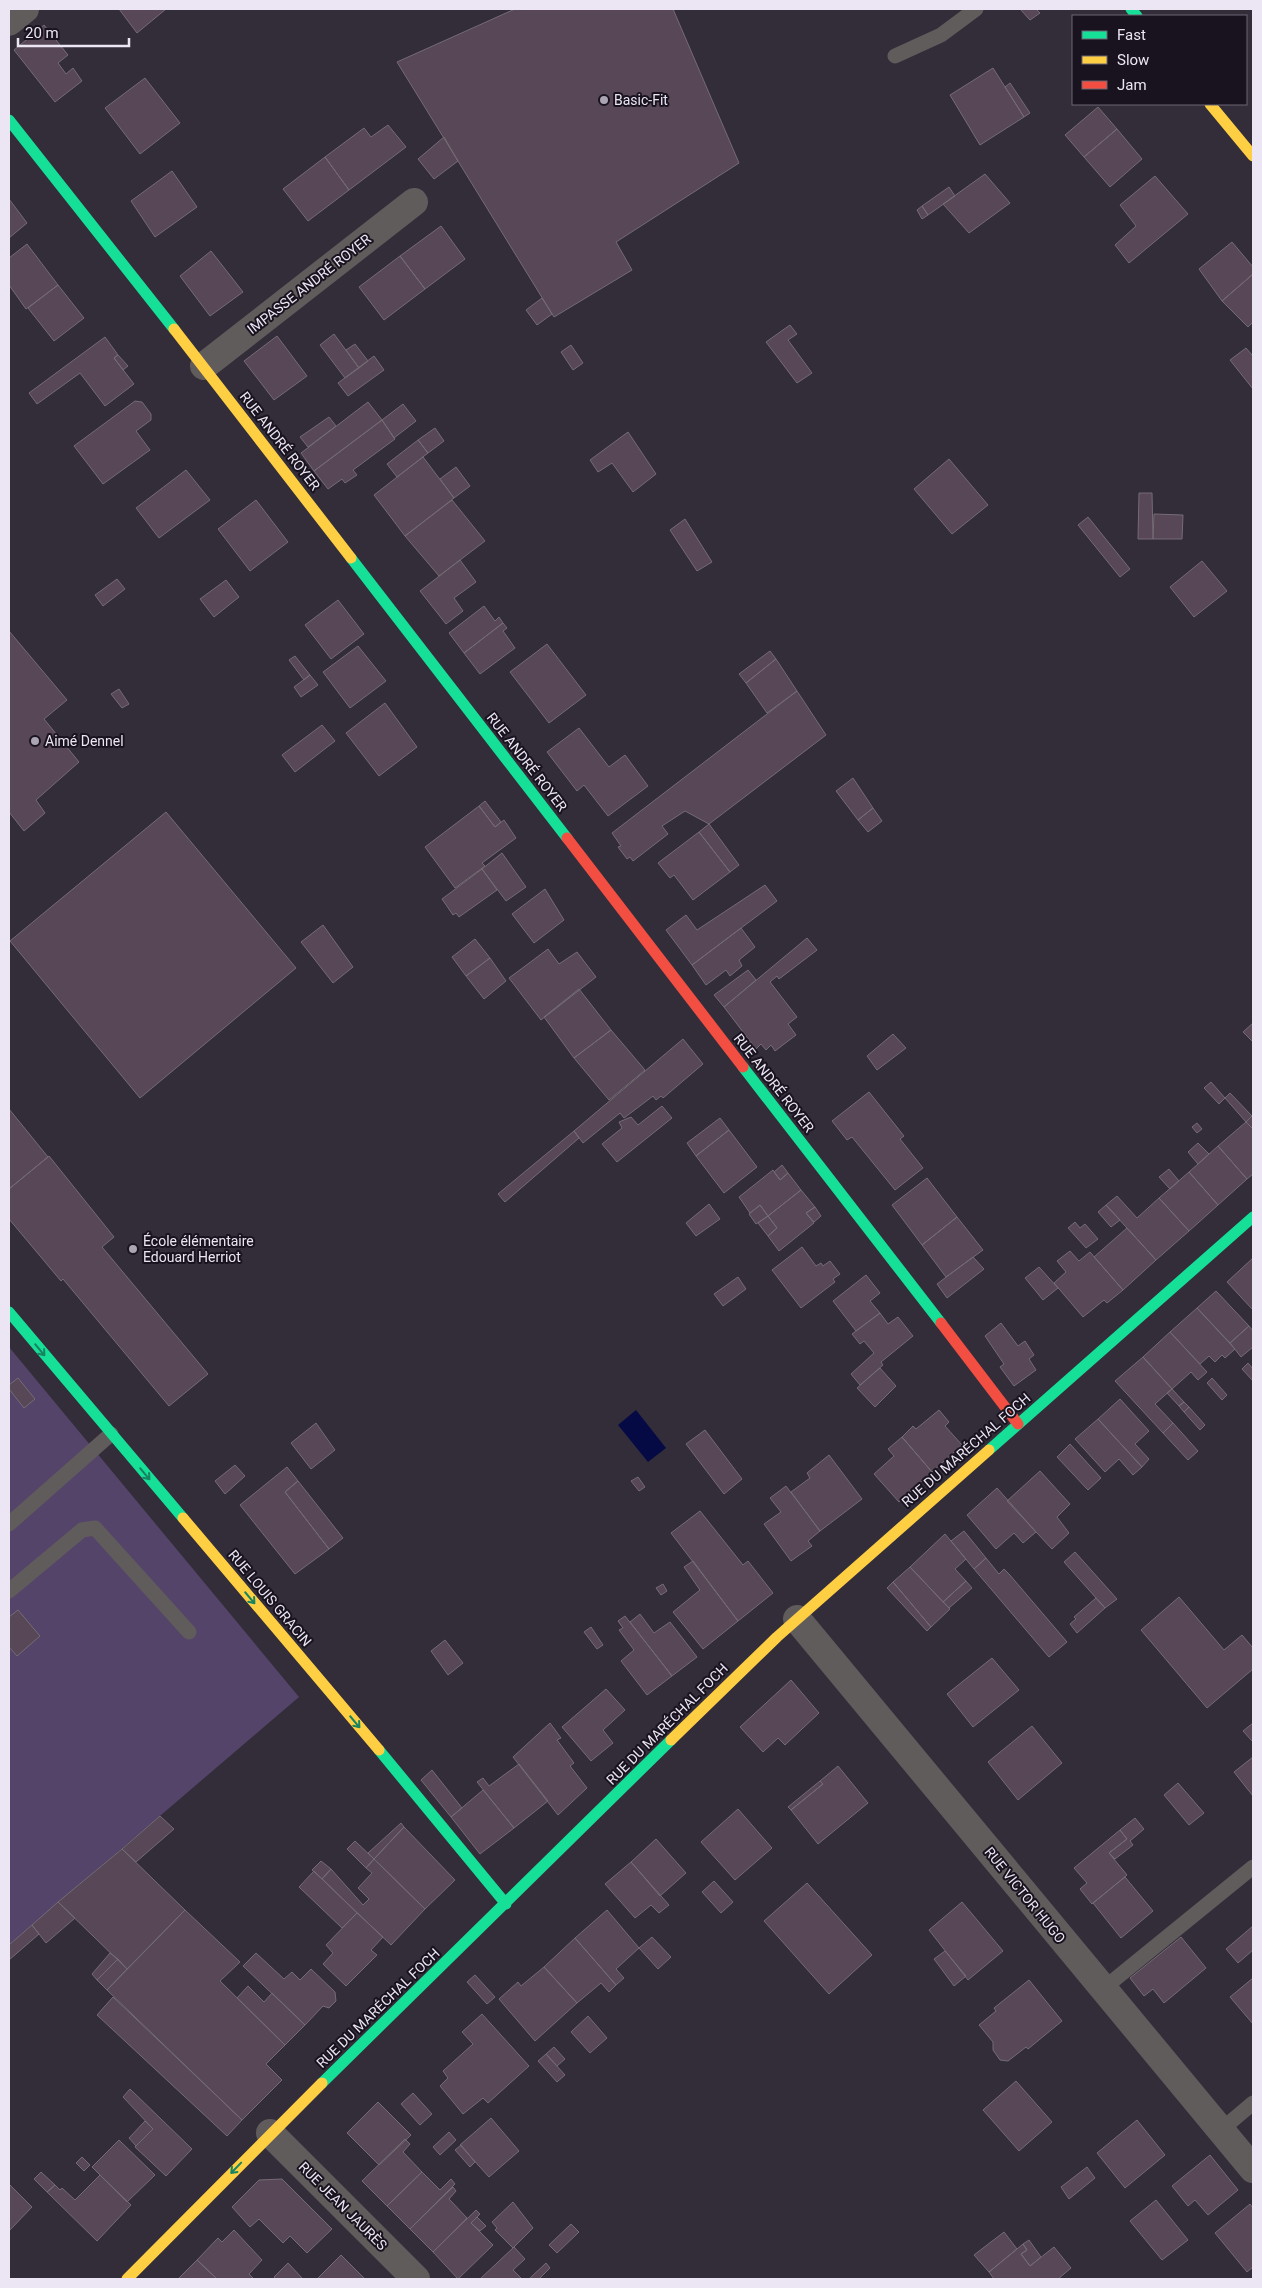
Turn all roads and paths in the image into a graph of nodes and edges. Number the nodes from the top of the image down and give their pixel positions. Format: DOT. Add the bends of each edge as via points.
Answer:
graph roads {
  1 [pos="25,9"];
  2 [pos="976,9"];
  3 [pos="9,22"];
  4 [pos="895,56"];
  5 [pos="1211,105"];
  6 [pos="9,120"];
  7 [pos="1253,156"];
  8 [pos="414,202"];
  9 [pos="204,366"];
  10 [pos="1253,1217"];
  11 [pos="9,1312"];
  12 [pos="1018,1424"];
  13 [pos="111,1434"];
  14 [pos="9,1524"];
  15 [pos="10,1585"];
  16 [pos="797,1619"];
  17 [pos="189,1632"];
  18 [pos="1253,1868"];
  19 [pos="506,1904"];
  20 [pos="1103,1989"];
  21 [pos="1253,2103"];
  22 [pos="1221,2130"];
  23 [pos="270,2133"];
  24 [pos="1253,2169"];
  25 [pos="127,2279"];
  26 [pos="416,2279"];
  1 -- 3 [label="street"];
  2 -- 4 [label="lane" via="941,35"];
  5 -- 7 [label="street"];
  6 -- 9 [label="street, RUE ANDRÉ ROYER"];
  8 -- 9 [label="street, IMPASSE ANDRÉ ROYER"];
  9 -- 12 [label="street, RUE ANDRÉ ROYER"];
  10 -- 12 [label="street, RUE DU MARÉCHAL FOCH"];
  11 -- 13 [label="street, RUE LOUIS GRACIN, one-way"];
  12 -- 16 [label="street, RUE DU MARÉCHAL FOCH"];
  13 -- 14 [label="lane"];
  13 -- 19 [label="street, RUE LOUIS GRACIN, one-way"];
  15 -- 17 [label="lane" via="82,1530 95,1528"];
  16 -- 19 [label="street, RUE DU MARÉCHAL FOCH"];
  16 -- 20 [label="street, RUE VICTOR HUGO"];
  18 -- 20 [label="lane"];
  19 -- 23 [label="street, RUE DU MARÉCHAL FOCH"];
  20 -- 22 [label="street, RUE VICTOR HUGO"];
  21 -- 22 [label="lane"];
  22 -- 24 [label="street, RUE VICTOR HUGO"];
  23 -- 25 [label="street, RUE DU MARÉCHAL FOCH, one-way"];
  23 -- 26 [label="street, RUE JEAN JAURÈS"];
}
